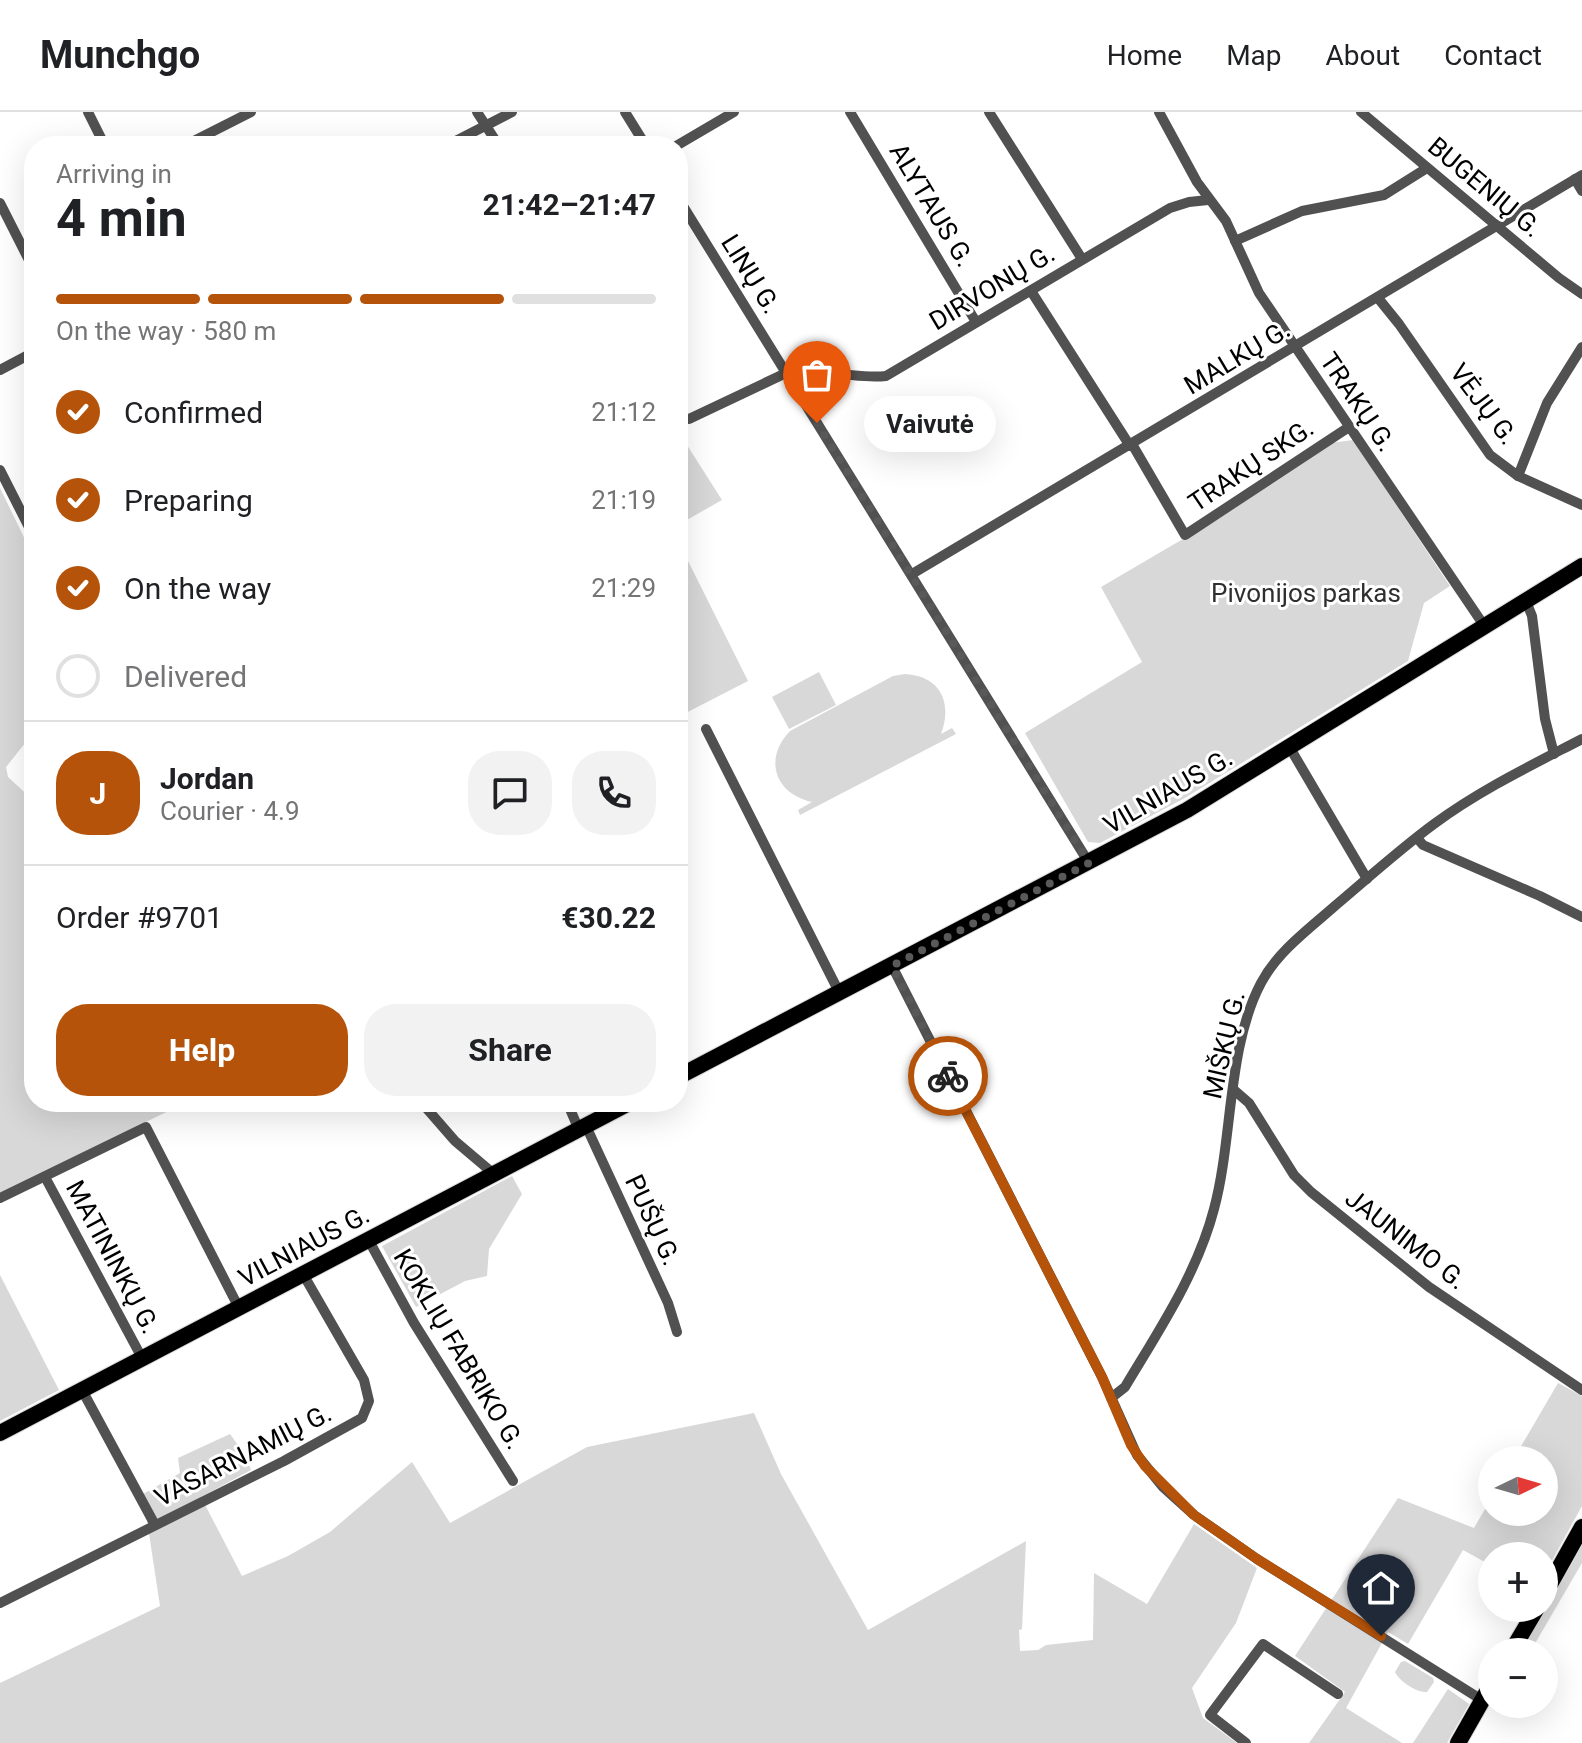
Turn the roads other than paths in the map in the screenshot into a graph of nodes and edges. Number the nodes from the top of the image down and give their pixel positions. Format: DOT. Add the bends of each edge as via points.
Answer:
graph roads {
  1 [pos="88,112"];
  2 [pos="251,112"];
  3 [pos="477,112"];
  4 [pos="512,112"];
  5 [pos="625,112"];
  6 [pos="734,112"];
  7 [pos="850,112"];
  8 [pos="989,112"];
  9 [pos="1159,112"];
  10 [pos="1361,112"];
  11 [pos="486,126"];
  12 [pos="100,136"];
  13 [pos="204,136"];
  14 [pos="466,136"];
  15 [pos="492,136"];
  16 [pos="640,136"];
  17 [pos="688,139"];
  18 [pos="1427,168"];
  19 [pos="1578,177"];
  20 [pos="1582,191"];
  21 [pos="1208,200"];
  22 [pos="0,203"];
  23 [pos="688,214"];
  24 [pos="1498,225"];
  25 [pos="1235,241"];
  26 [pos="24,250"];
  27 [pos="1082,259"];
  28 [pos="1031,291"];
  29 [pos="1582,294"];
  30 [pos="1378,298"];
  31 [pos="976,322"];
  32 [pos="1582,347"];
  33 [pos="1295,348"];
  34 [pos="24,357"];
  35 [pos="0,370"];
  36 [pos="786,373"];
  37 [pos="793,384"];
  38 [pos="688,419"];
  39 [pos="1349,427"];
  40 [pos="1131,445"];
  41 [pos="0,470"];
  42 [pos="1518,476"];
  43 [pos="1582,505"];
  44 [pos="24,517"];
  45 [pos="1582,566"];
  46 [pos="912,574"];
  47 [pos="1526,601"];
  48 [pos="1485,627"];
  49 [pos="706,729"];
  50 [pos="1582,739"];
  51 [pos="1290,748"];
  52 [pos="1554,754"];
  53 [pos="1417,838"];
  54 [pos="1089,863"];
  55 [pos="1367,879"];
  56 [pos="1582,917"];
  57 [pos="892,966"];
  58 [pos="839,992"];
  59 [pos="688,1072"];
  60 [pos="1234,1090"];
  61 [pos="430,1112"];
  62 [pos="573,1112"];
  63 [pos="612,1112"];
  64 [pos="582,1128"];
  65 [pos="494,1174"];
  66 [pos="45,1177"];
  67 [pos="0,1198"];
  68 [pos="368,1239"];
  69 [pos="303,1274"];
  70 [pos="239,1308"];
  71 [pos="677,1332"];
  72 [pos="142,1358"];
  73 [pos="82,1390"];
  74 [pos="1582,1390"];
  75 [pos="1111,1398"];
  76 [pos="0,1433"];
  77 [pos="513,1481"];
  78 [pos="155,1525"];
  79 [pos="1582,1527"];
  80 [pos="1558,1570"];
  81 [pos="0,1603"];
  82 [pos="1338,1694"];
  83 [pos="1478,1697"];
  84 [pos="1478,1707"];
  85 [pos="1246,1743"];
  86 [pos="1458,1743"];
  1 -- 12 [label="street"];
  2 -- 13 [label="street"];
  3 -- 11 [label="street"];
  4 -- 11 [label="street"];
  5 -- 16 [label="street"];
  6 -- 17 [label="street"];
  7 -- 31 [label="street, ALYTAUS G."];
  8 -- 27 [label="street"];
  9 -- 21 [label="street, TRAKŲ G."];
  10 -- 18 [label="street, BUGENIŲ G."];
  11 -- 14 [label="street"];
  11 -- 15 [label="street"];
  18 -- 24 [label="street, BUGENIŲ G."];
  18 -- 25 [label="street" via="1384,195 1302,211"];
  19 -- 20 [label="street"];
  19 -- 24 [label="street, MALKŲ G."];
  21 -- 25 [label="street, TRAKŲ G." via="1218,207"];
  21 -- 27 [label="street, DIRVONŲ G." via="1170,208"];
  22 -- 26 [label="street"];
  23 -- 36 [label="street, LINŲ G."];
  24 -- 29 [label="street, BUGENIŲ G."];
  24 -- 30 [label="street, MALKŲ G."];
  25 -- 33 [label="street, TRAKŲ G." via="1259,293"];
  27 -- 28 [label="street, DIRVONŲ G."];
  28 -- 31 [label="street, DIRVONŲ G."];
  28 -- 40 [label="street"];
  30 -- 33 [label="street, MALKŲ G."];
  30 -- 42 [label="street, VĖJŲ G." via="1490,455"];
  31 -- 37 [label="street, DIRVONŲ G." via="886,376 831,372"];
  32 -- 42 [label="street" via="1547,403"];
  33 -- 39 [label="street, TRAKŲ G."];
  33 -- 40 [label="street, MALKŲ G."];
  34 -- 35 [label="street"];
  36 -- 37 [label="street, LINŲ G."];
  36 -- 38 [label="street"];
  37 -- 46 [label="street, LINŲ G."];
  39 -- 40 [label="street, TRAKŲ SKG." via="1185,535"];
  39 -- 48 [label="street, TRAKŲ G."];
  40 -- 46 [label="street, MALKŲ G."];
  41 -- 44 [label="street"];
  42 -- 43 [label="street, VĖJŲ G."];
  45 -- 47 [label="main road, VILNIAUS G."];
  46 -- 54 [label="street, LINŲ G."];
  47 -- 48 [label="main road, VILNIAUS G."];
  47 -- 52 [label="street"];
  48 -- 51 [label="main road, VILNIAUS G."];
  49 -- 58 [label="street"];
  50 -- 52 [label="street, MIŠKŲ G."];
  51 -- 54 [label="main road, VILNIAUS G."];
  51 -- 55 [label="street"];
  52 -- 53 [label="street, MIŠKŲ G." via="1468,801"];
  53 -- 55 [label="street, MIŠKŲ G."];
  53 -- 56 [label="street"];
  54 -- 57 [label="main road, VILNIAUS G."];
  55 -- 60 [label="street, MIŠKŲ G." via="1280,955 1260,984"];
  57 -- 58 [label="main road, VILNIAUS G."];
  57 -- 75 [label="street"];
  58 -- 59 [label="main road, VILNIAUS G."];
  60 -- 74 [label="street, JAUNIMO G." via="1249,1103 1294,1175 1311,1192 1429,1287"];
  60 -- 75 [label="street, MIŠKŲ G." via="1217,1196 1198,1256 1125,1387"];
  61 -- 65 [label="street"];
  62 -- 64 [label="street, PUŠŲ G."];
  63 -- 64 [label="main road, VILNIAUS G."];
  64 -- 65 [label="main road, VILNIAUS G."];
  64 -- 71 [label="street, PUŠŲ G." via="668,1303"];
  65 -- 68 [label="main road, VILNIAUS G."];
  66 -- 67 [label="street, MATININKŲ G."];
  66 -- 70 [label="street, MATININKŲ G." via="146,1127"];
  66 -- 72 [label="street, MATININKŲ G."];
  68 -- 69 [label="main road, VILNIAUS G."];
  68 -- 77 [label="street, KOKLIŲ FABRIKO G."];
  69 -- 70 [label="main road, VILNIAUS G."];
  69 -- 78 [label="street, VASARNAMIŲ G." via="364,1380 369,1401 362,1418"];
  70 -- 72 [label="main road, VILNIAUS G."];
  72 -- 73 [label="main road, VILNIAUS G."];
  73 -- 76 [label="main road, VILNIAUS G."];
  73 -- 78 [label="street"];
  75 -- 83 [label="street" via="1137,1455 1194,1515"];
  78 -- 81 [label="street, VASARNAMIŲ G."];
  79 -- 80 [label="main road"];
  82 -- 85 [label="street" via="1263,1644 1210,1715"];
  84 -- 86 [label="main road"];
}
